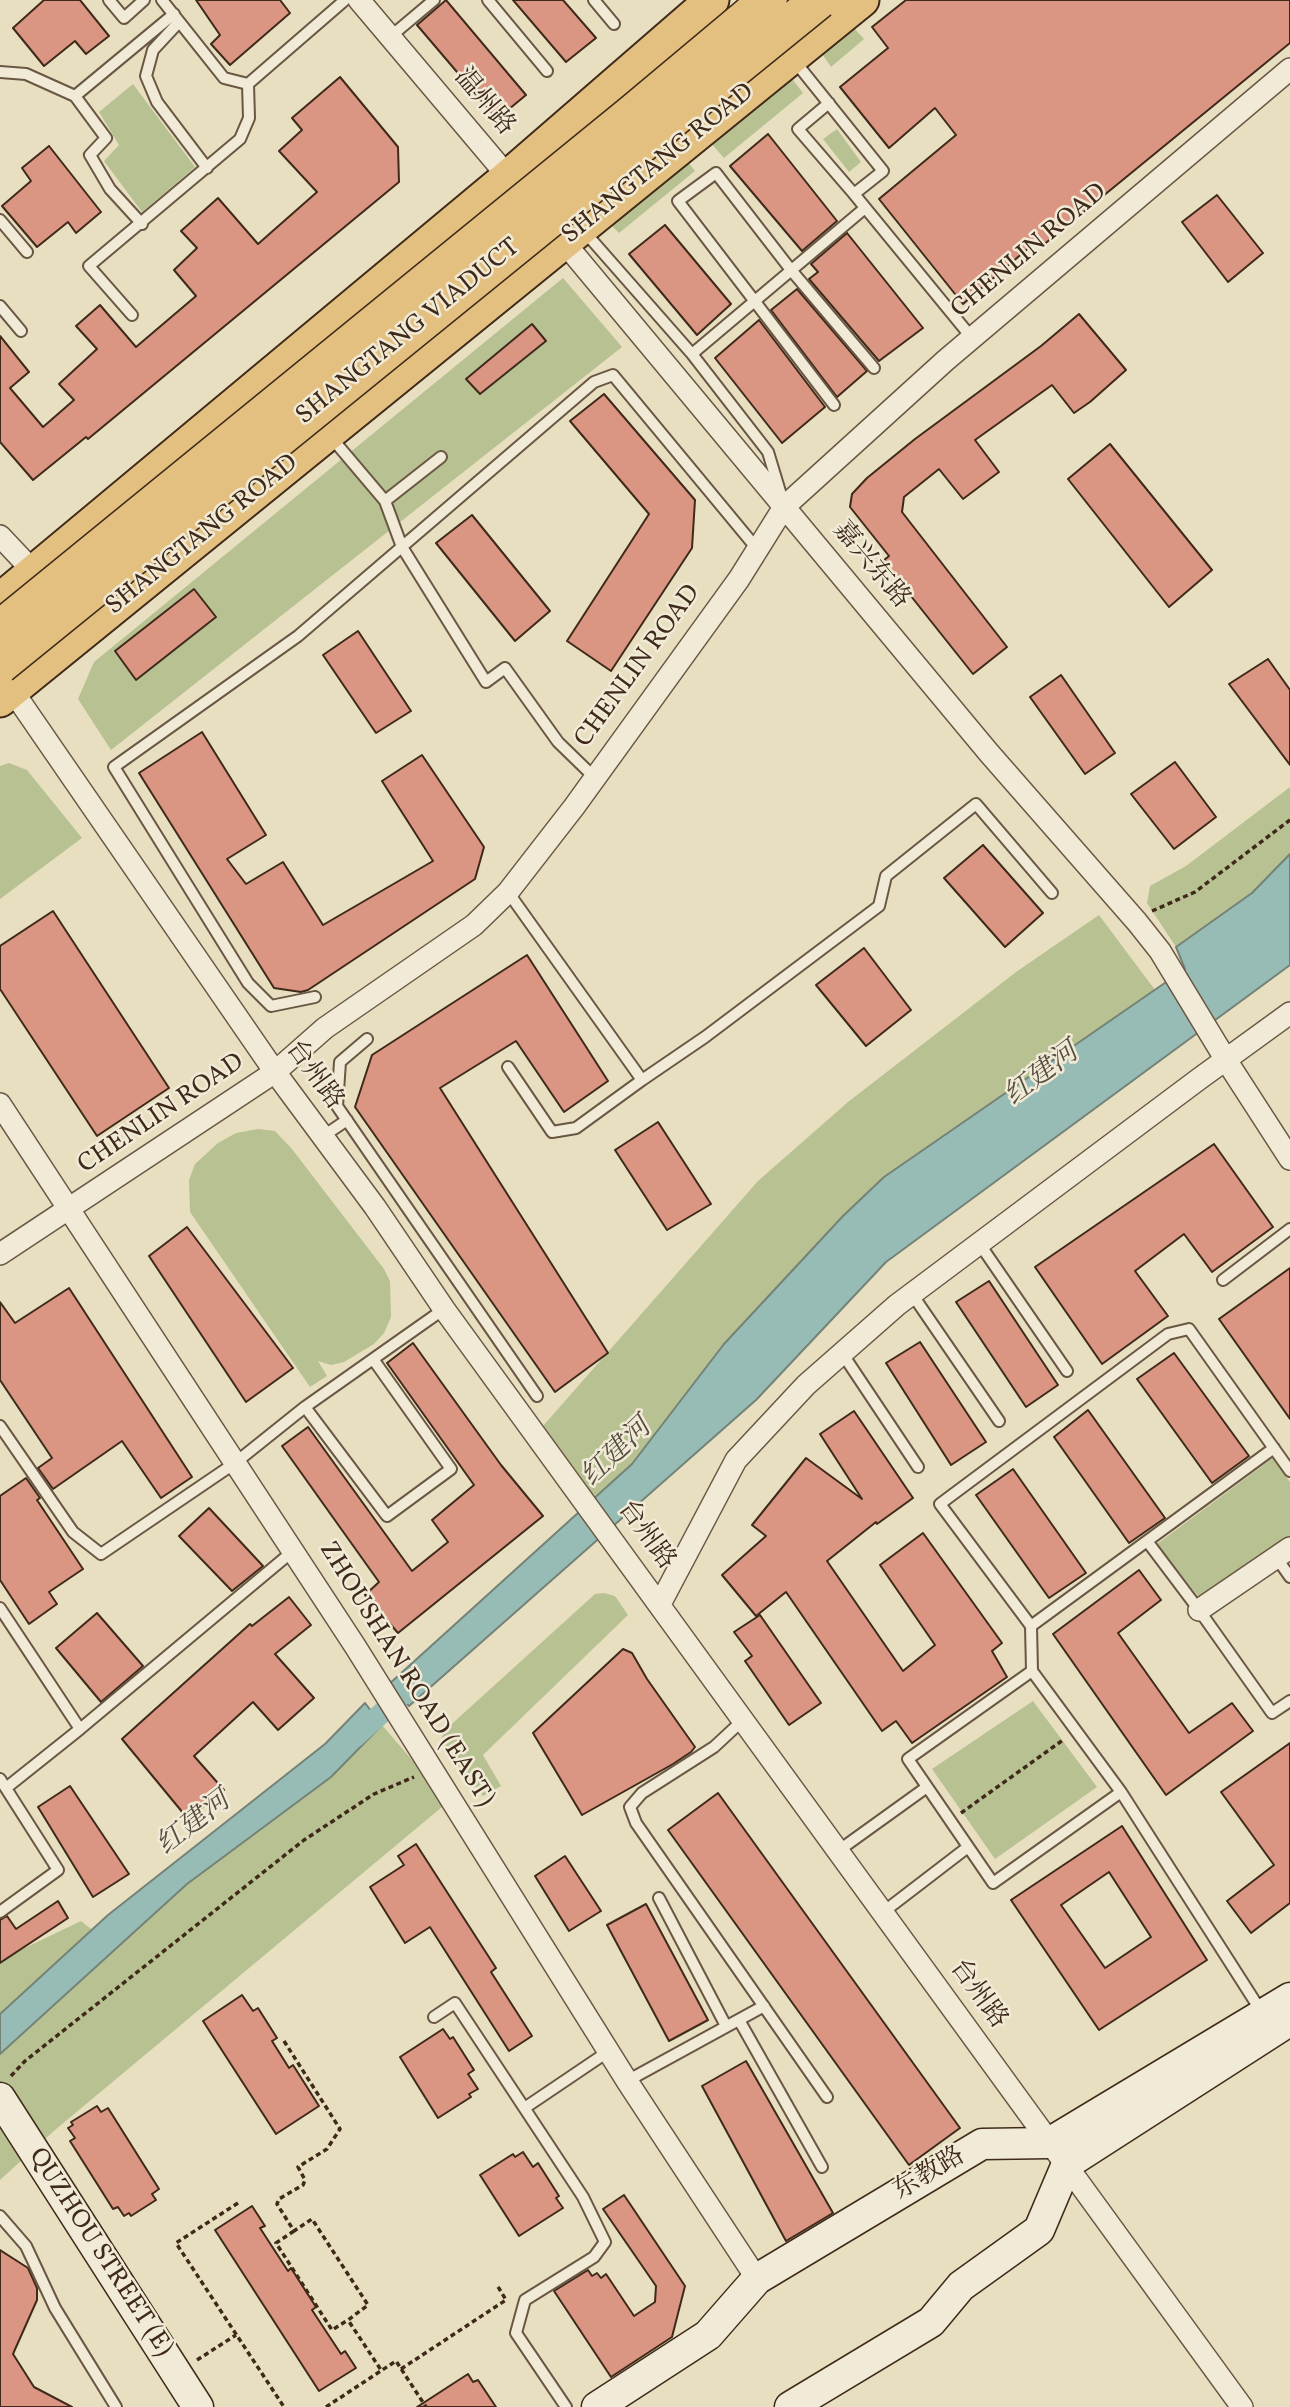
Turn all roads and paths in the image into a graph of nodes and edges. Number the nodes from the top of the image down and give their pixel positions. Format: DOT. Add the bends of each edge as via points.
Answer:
graph roads {
  1 [pos="109,0"];
  2 [pos="144,0"];
  3 [pos="162,0"];
  4 [pos="345,0"];
  5 [pos="359,0"];
  6 [pos="434,0"];
  7 [pos="488,0"];
  8 [pos="594,0"];
  9 [pos="712,0"];
  10 [pos="768,0"];
  11 [pos="819,0"];
  12 [pos="862,0"];
  13 [pos="176,18"];
  14 [pos="614,24"];
  15 [pos="390,37"];
  16 [pos="792,57"];
  17 [pos="1290,69"];
  18 [pos="547,71"];
  19 [pos="0,72"];
  20 [pos="248,84"];
  21 [pos="75,96"];
  22 [pos="829,103"];
  23 [pos="207,168"];
  24 [pos="509,177"];
  25 [pos="854,194"];
  26 [pos="864,208"];
  27 [pos="0,220"];
  28 [pos="142,223"];
  29 [pos="573,235"];
  30 [pos="27,252"];
  31 [pos="791,270"];
  32 [pos="755,301"];
  33 [pos="0,306"];
  34 [pos="132,315"];
  35 [pos="21,331"];
  36 [pos="972,338"];
  37 [pos="692,355"];
  38 [pos="874,368"];
  39 [pos="834,405"];
  40 [pos="328,434"];
  41 [pos="441,457"];
  42 [pos="385,500"];
  43 [pos="784,507"];
  44 [pos="0,536"];
  45 [pos="402,547"];
  46 [pos="758,550"];
  47 [pos="33,571"];
  48 [pos="0,600"];
  49 [pos="0,629"];
  50 [pos="4,685"];
  51 [pos="594,777"];
  52 [pos="1290,820"];
  53 [pos="508,892"];
  54 [pos="1052,893"];
  55 [pos="1137,922"];
  56 [pos="315,997"];
  57 [pos="1290,1013"];
  58 [pos="367,1039"];
  59 [pos="1226,1060"];
  60 [pos="508,1067"];
  61 [pos="275,1072"];
  62 [pos="642,1080"];
  63 [pos="0,1104"];
  64 [pos="347,1120"];
  65 [pos="322,1137"];
  66 [pos="1290,1158"];
  67 [pos="70,1210"];
  68 [pos="1290,1229"];
  69 [pos="979,1243"];
  70 [pos="0,1254"];
  71 [pos="1223,1280"];
  72 [pos="912,1294"];
  73 [pos="444,1309"];
  74 [pos="842,1353"];
  75 [pos="373,1359"];
  76 [pos="1067,1371"];
  77 [pos="537,1396"];
  78 [pos="306,1407"];
  79 [pos="999,1421"];
  80 [pos="0,1426"];
  81 [pos="1274,1448"];
  82 [pos="235,1463"];
  83 [pos="918,1467"];
  84 [pos="1290,1471"];
  85 [pos="1147,1541"];
  86 [pos="293,1550"];
  87 [pos="1283,1552"];
  88 [pos="1290,1577"];
  89 [pos="660,1604"];
  90 [pos="0,1608"];
  91 [pos="1199,1610"];
  92 [pos="1031,1626"];
  93 [pos="1032,1671"];
  94 [pos="1290,1700"];
  95 [pos="743,1720"];
  96 [pos="80,1729"];
  97 [pos="1076,1731"];
  98 [pos="432,1769"];
  99 [pos="3,1784"];
  100 [pos="927,1787"];
  101 [pos="1121,1792"];
  102 [pos="950,1821"];
  103 [pos="968,1847"];
  104 [pos="838,1852"];
  105 [pos="659,1898"];
  106 [pos="0,1912"];
  107 [pos="882,1913"];
  108 [pos="1290,1998"];
  109 [pos="764,2006"];
  110 [pos="434,2017"];
  111 [pos="1277,2018"];
  112 [pos="739,2020"];
  113 [pos="726,2026"];
  114 [pos="284,2041"];
  115 [pos="609,2051"];
  116 [pos="627,2081"];
  117 [pos="827,2097"];
  118 [pos="7,2098"];
  119 [pos="526,2107"];
  120 [pos="1058,2153"];
  121 [pos="822,2167"];
  122 [pos="238,2203"];
  123 [pos="0,2216"];
  124 [pos="294,2231"];
  125 [pos="757,2279"];
  126 [pos="497,2285"];
  127 [pos="348,2320"];
  128 [pos="236,2335"];
  129 [pos="401,2369"];
  130 [pos="381,2370"];
  131 [pos="177,2374"];
  132 [pos="805,2403"];
  133 [pos="116,2407"];
  134 [pos="198,2407"];
  135 [pos="284,2407"];
  136 [pos="326,2407"];
  137 [pos="426,2407"];
  138 [pos="566,2407"];
  139 [pos="597,2407"];
  140 [pos="1242,2407"];
  1 -- 2 [label="lane" via="124,18"];
  3 -- 13 [label="lane"];
  4 -- 20 [label="lane"];
  5 -- 15 [label="street, 温州路"];
  6 -- 15 [label="lane"];
  7 -- 18 [label="lane"];
  8 -- 14 [label="lane"];
  9 -- 24 [label="main road"];
  10 -- 49 [label="highway, SHANGTANG VIADUCT, bridge"];
  11 -- 50 [label="highway, SHANGTANG VIADUCT, bridge"];
  12 -- 16 [label="main road, SHANGTANG ROAD"];
  13 -- 20 [label="lane" via="224,78"];
  13 -- 21 [label="lane"];
  13 -- 23 [label="lane" via="153,50 146,76 157,102"];
  15 -- 24 [label="street, 温州路"];
  16 -- 22 [label="lane"];
  16 -- 29 [label="main road, SHANGTANG ROAD"];
  17 -- 36 [label="street, CHENLIN ROAD"];
  19 -- 21 [label="lane" via="26,74"];
  20 -- 23 [label="lane" via="248,118 240,139"];
  21 -- 28 [label="lane" via="106,138 90,155 110,189"];
  22 -- 25 [label="lane" via="883,171"];
  22 -- 25 [label="lane" via="798,129"];
  23 -- 28 [label="lane"];
  24 -- 29 [label="street, 温州路"];
  24 -- 47 [label="main road"];
  25 -- 26 [label="lane"];
  26 -- 31 [label="lane"];
  26 -- 36 [label="lane"];
  27 -- 30 [label="lane"];
  28 -- 34 [label="lane" via="89,266"];
  29 -- 37 [label="lane"];
  29 -- 40 [label="main road, SHANGTANG ROAD"];
  29 -- 43 [label="street, 嘉兴东路"];
  31 -- 32 [label="lane"];
  31 -- 32 [label="lane" via="716,173 678,201"];
  31 -- 38 [label="lane"];
  32 -- 37 [label="lane"];
  32 -- 39 [label="lane"];
  33 -- 35 [label="lane"];
  36 -- 43 [label="street, CHENLIN ROAD"];
  37 -- 43 [label="lane" via="768,452"];
  40 -- 42 [label="lane"];
  40 -- 50 [label="main road, SHANGTANG ROAD"];
  41 -- 42 [label="lane"];
  42 -- 45 [label="lane"];
  43 -- 46 [label="street, CHENLIN ROAD"];
  43 -- 55 [label="street, 嘉兴东路"];
  44 -- 47 [label="street"];
  45 -- 46 [label="lane" via="594,382 613,375"];
  45 -- 51 [label="lane" via="486,682 505,668 558,742"];
  45 -- 56 [label="lane" via="298,636 114,766 248,983 271,1006"];
  46 -- 51 [label="street, CHENLIN ROAD"];
  47 -- 48 [label="main road"];
  50 -- 61 [label="street, 台州路"];
  51 -- 53 [label="street, CHENLIN ROAD"];
  52 -- 55 [label="path" via="1195,892"];
  53 -- 61 [label="street, CHENLIN ROAD" via="474,925 326,1028"];
  53 -- 62 [label="lane"];
  54 -- 62 [label="lane" via="976,804 886,876 879,906"];
  55 -- 59 [label="street, 嘉兴东路" via="1160,951"];
  57 -- 59 [label="street"];
  58 -- 64 [label="lane" via="340,1062 337,1106"];
  59 -- 66 [label="street, 嘉兴东路"];
  59 -- 69 [label="street"];
  60 -- 62 [label="lane" via="552,1132 576,1128"];
  61 -- 65 [label="street, 台州路"];
  61 -- 67 [label="street, CHENLIN ROAD"];
  63 -- 67 [label="street, ZHOUSHAN ROAD (EAST)"];
  64 -- 65 [label="lane"];
  64 -- 77 [label="lane"];
  65 -- 73 [label="street, 台州路"];
  67 -- 70 [label="street, CHENLIN ROAD"];
  67 -- 82 [label="street, ZHOUSHAN ROAD (EAST)"];
  68 -- 71 [label="lane"];
  69 -- 72 [label="street"];
  69 -- 76 [label="lane"];
  72 -- 74 [label="street"];
  72 -- 79 [label="lane"];
  73 -- 75 [label="lane"];
  73 -- 89 [label="street, 台州路"];
  74 -- 83 [label="lane"];
  74 -- 89 [label="street" via="736,1460"];
  75 -- 78 [label="lane"];
  75 -- 78 [label="lane" via="451,1469 387,1516"];
  78 -- 82 [label="lane"];
  80 -- 82 [label="lane" via="73,1532 101,1554"];
  81 -- 84 [label="lane"];
  81 -- 85 [label="lane"];
  81 -- 92 [label="lane" via="1189,1329 1168,1334 940,1504"];
  82 -- 86 [label="street, ZHOUSHAN ROAD (EAST)"];
  85 -- 91 [label="lane"];
  85 -- 92 [label="lane"];
  86 -- 96 [label="lane"];
  86 -- 98 [label="street, ZHOUSHAN ROAD (EAST)"];
  87 -- 88 [label="lane"];
  87 -- 91 [label="street"];
  89 -- 95 [label="street, 台州路"];
  90 -- 96 [label="lane"];
  91 -- 94 [label="lane" via="1272,1713"];
  92 -- 93 [label="lane"];
  93 -- 97 [label="lane"];
  93 -- 100 [label="lane" via="908,1759"];
  95 -- 104 [label="street, 台州路"];
  95 -- 109 [label="lane" via="714,1747 642,1793 630,1807"];
  96 -- 99 [label="lane"];
  97 -- 101 [label="lane"];
  97 -- 102 [label="path"];
  98 -- 115 [label="street, ZHOUSHAN ROAD (EAST)"];
  98 -- 118 [label="path" via="374,1794 304,1840 25,2061"];
  99 -- 106 [label="lane" via="58,1870"];
  100 -- 102 [label="lane"];
  100 -- 104 [label="lane"];
  101 -- 103 [label="lane" via="993,1884"];
  101 -- 111 [label="lane"];
  102 -- 103 [label="lane"];
  103 -- 107 [label="lane"];
  104 -- 107 [label="street, 台州路"];
  105 -- 113 [label="lane"];
  107 -- 120 [label="street, 台州路"];
  108 -- 111 [label="street"];
  109 -- 112 [label="lane"];
  109 -- 117 [label="lane"];
  110 -- 119 [label="lane" via="455,2003"];
  111 -- 120 [label="street"];
  112 -- 113 [label="lane"];
  112 -- 121 [label="lane"];
  113 -- 116 [label="lane"];
  114 -- 124 [label="path" via="340,2129 327,2149 298,2167 303,2185 279,2199 277,2204"];
  115 -- 116 [label="street, ZHOUSHAN ROAD (EAST)"];
  115 -- 119 [label="lane"];
  116 -- 125 [label="street, ZHOUSHAN ROAD (EAST)"];
  118 -- 131 [label="street, QUZHOU STREET (E)"];
  119 -- 138 [label="lane" via="583,2197 605,2242 594,2257 525,2300 516,2333"];
  120 -- 125 [label="street, 东教路" via="982,2144"];
  120 -- 132 [label="street" via="1039,2230 961,2286 931,2322"];
  120 -- 140 [label="street, 台州路"];
  122 -- 128 [label="path" via="176,2243"];
  123 -- 133 [label="lane" via="26,2246 55,2308"];
  124 -- 127 [label="path" via="276,2243 332,2330"];
  124 -- 127 [label="path" via="312,2219 368,2305"];
  125 -- 139 [label="street, 东教路" via="708,2335"];
  126 -- 129 [label="path" via="506,2300"];
  127 -- 130 [label="path"];
  128 -- 131 [label="path"];
  128 -- 135 [label="path"];
  129 -- 130 [label="path" via="396,2361"];
  129 -- 137 [label="path"];
  130 -- 136 [label="path"];
  131 -- 134 [label="street, QUZHOU STREET (E)"];
}
